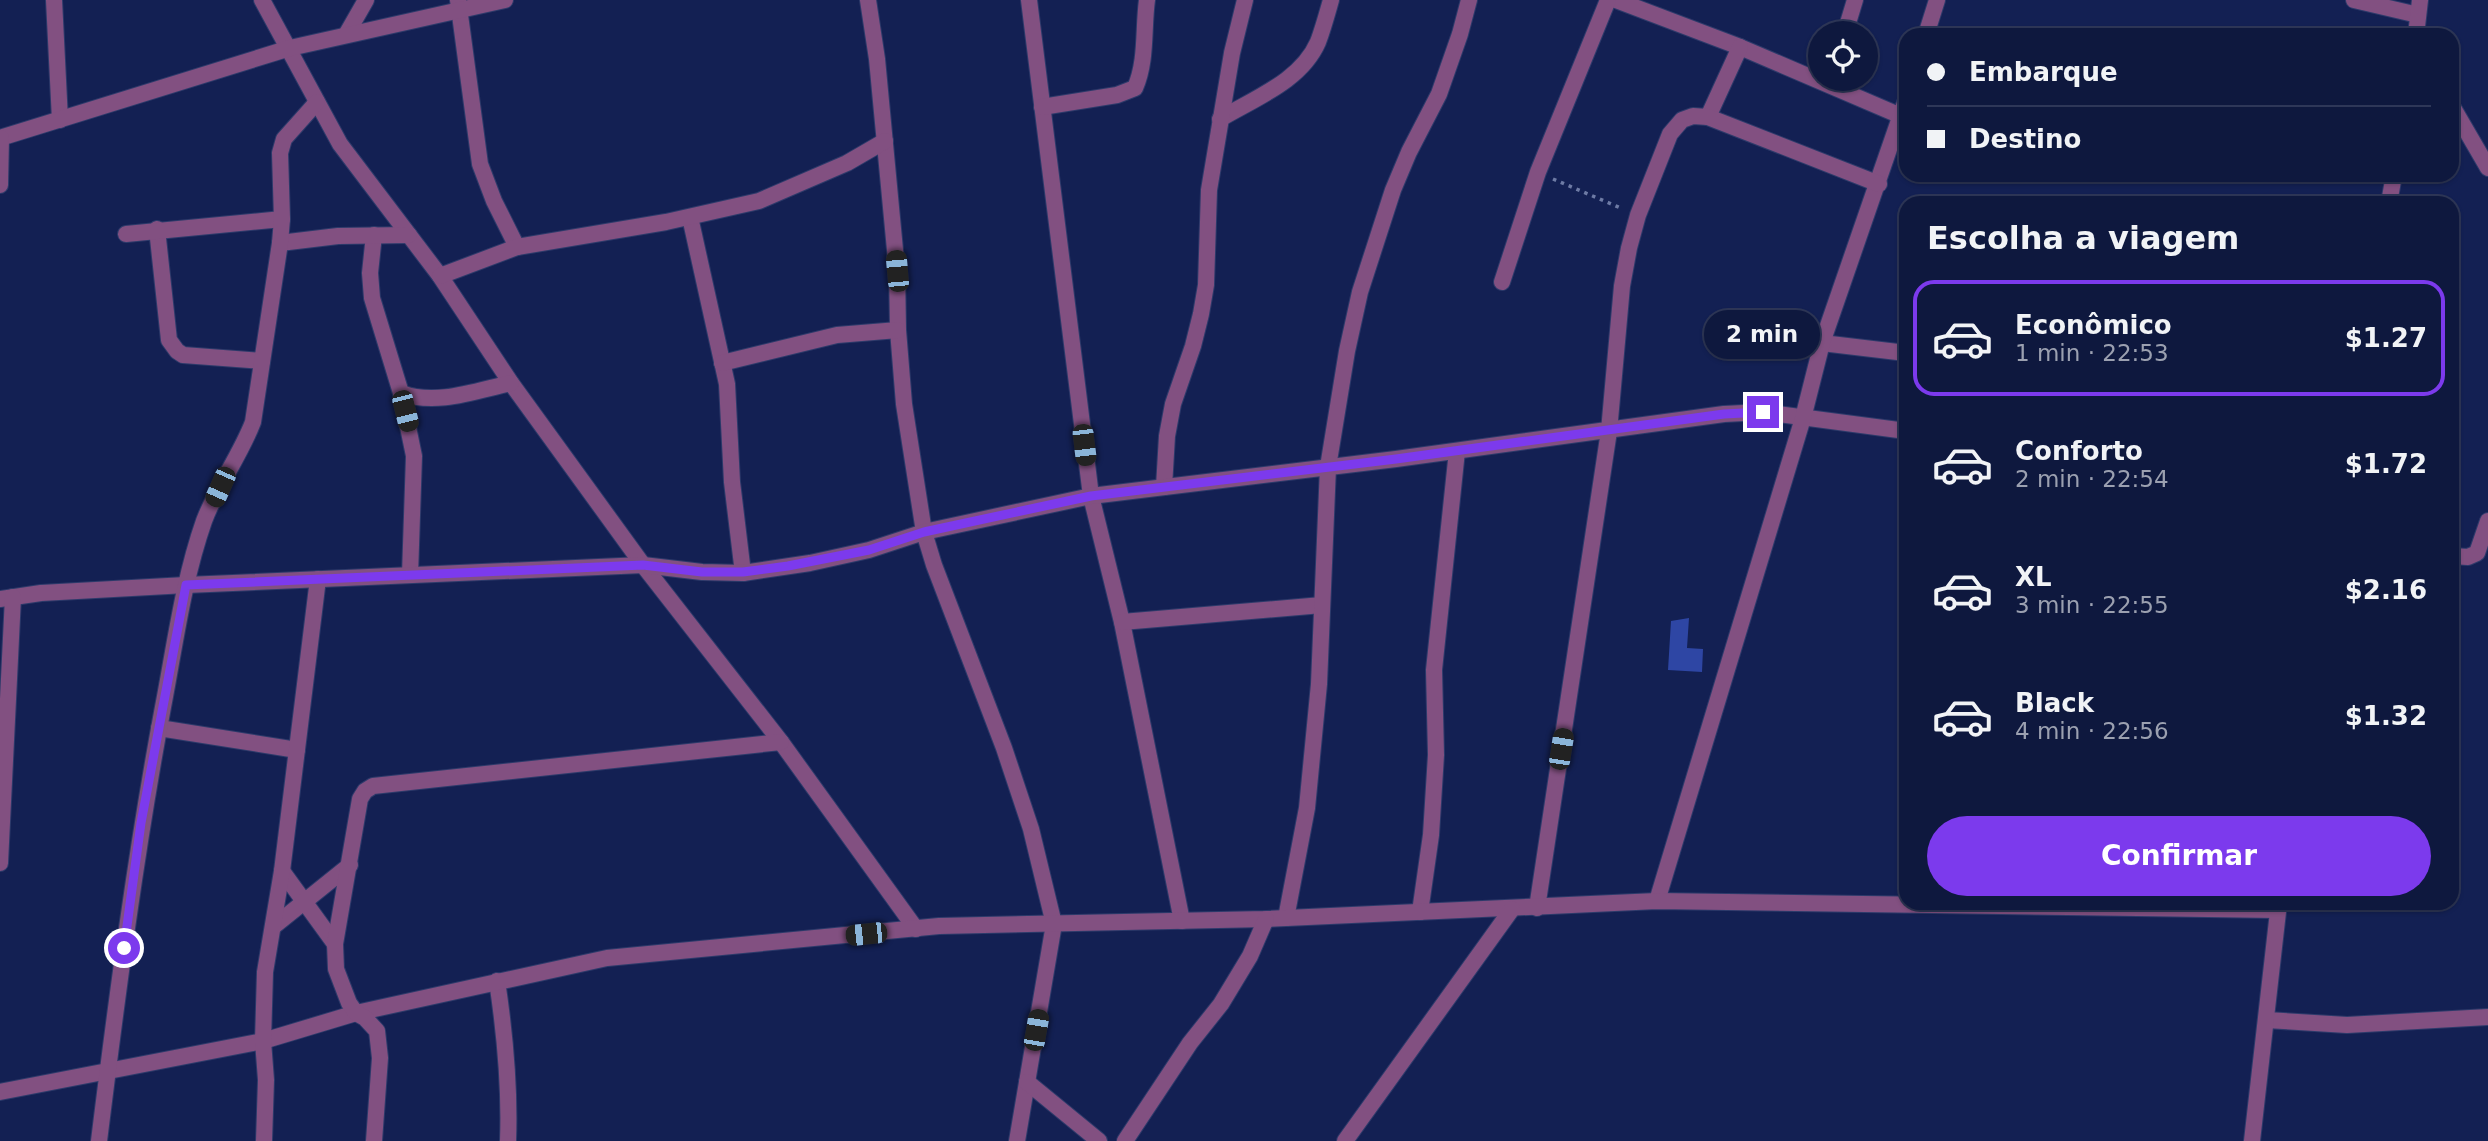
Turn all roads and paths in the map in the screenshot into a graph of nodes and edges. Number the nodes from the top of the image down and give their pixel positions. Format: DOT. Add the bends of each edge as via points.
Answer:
graph roads {
  1 [pos="54,0"];
  2 [pos="262,0"];
  3 [pos="366,0"];
  4 [pos="505,0"];
  5 [pos="868,0"];
  6 [pos="1029,0"];
  7 [pos="1147,0"];
  8 [pos="1245,0"];
  9 [pos="1331,0"];
  10 [pos="1469,0"];
  11 [pos="1608,0"];
  12 [pos="1616,0"];
  13 [pos="1855,0"];
  14 [pos="1937,0"];
  15 [pos="2354,0"];
  16 [pos="458,5"];
  17 [pos="2419,8"];
  18 [pos="1849,21"];
  19 [pos="1928,28"];
  20 [pos="2417,28"];
  21 [pos="346,35"];
  22 [pos="1740,47"];
  23 [pos="290,48"];
  24 [pos="1808,73"];
  25 [pos="1856,91"];
  26 [pos="317,102"];
  27 [pos="1042,107"];
  28 [pos="1899,107"];
  29 [pos="1708,117"];
  30 [pos="2459,118"];
  31 [pos="1220,119"];
  32 [pos="60,120"];
  33 [pos="1899,121"];
  34 [pos="1,138"];
  35 [pos="885,141"];
  36 [pos="2488,168"];
  37 [pos="1538,172"];
  38 [pos="1879,184"];
  39 [pos="0,185"];
  40 [pos="1638,215"];
  41 [pos="690,217"];
  42 [pos="282,219"];
  43 [pos="157,229"];
  44 [pos="126,234"];
  45 [pos="374,234"];
  46 [pos="409,235"];
  47 [pos="280,243"];
  48 [pos="517,247"];
  49 [pos="440,276"];
  50 [pos="1502,282"];
  51 [pos="898,330"];
  52 [pos="1822,343"];
  53 [pos="1899,352"];
  54 [pos="262,361"];
  55 [pos="722,363"];
  56 [pos="511,383"];
  57 [pos="401,393"];
  58 [pos="1803,418"];
  59 [pos="1899,430"];
  60 [pos="1609,431"];
  61 [pos="1457,451"];
  62 [pos="1328,467"];
  63 [pos="1164,487"];
  64 [pos="1091,496"];
  65 [pos="2488,520"];
  66 [pos="924,532"];
  67 [pos="2459,556"];
  68 [pos="643,565"];
  69 [pos="743,572"];
  70 [pos="411,575"];
  71 [pos="318,579"];
  72 [pos="186,585"];
  73 [pos="7,598"];
  74 [pos="1322,605"];
  75 [pos="1122,622"];
  76 [pos="159,728"];
  77 [pos="781,742"];
  78 [pos="297,750"];
  79 [pos="0,863"];
  80 [pos="350,865"];
  81 [pos="282,871"];
  82 [pos="1657,901"];
  83 [pos="303,902"];
  84 [pos="1899,903"];
  85 [pos="1537,908"];
  86 [pos="1512,909"];
  87 [pos="2278,910"];
  88 [pos="1420,912"];
  89 [pos="1286,918"];
  90 [pos="1266,919"];
  91 [pos="1182,921"];
  92 [pos="1054,924"];
  93 [pos="274,926"];
  94 [pos="916,929"];
  95 [pos="335,944"];
  96 [pos="497,981"];
  97 [pos="356,1013"];
  98 [pos="2488,1017"];
  99 [pos="2266,1020"];
  100 [pos="263,1041"];
  101 [pos="107,1073"];
  102 [pos="1027,1082"];
  103 [pos="0,1092"];
  104 [pos="99,1141"];
  105 [pos="264,1141"];
  106 [pos="374,1141"];
  107 [pos="508,1141"];
  108 [pos="1017,1141"];
  109 [pos="1099,1141"];
  110 [pos="1125,1141"];
  111 [pos="1345,1141"];
  112 [pos="2252,1141"];
  1 -- 32 [label="street"];
  2 -- 23 [label="street"];
  3 -- 21 [label="street"];
  4 -- 16 [label="street"];
  5 -- 35 [label="street"];
  6 -- 27 [label="street"];
  7 -- 27 [label="street" via="1135,88"];
  8 -- 31 [label="street"];
  9 -- 31 [label="street" via="1318,43 1293,77"];
  10 -- 62 [label="street" via="1439,94 1393,190 1360,292"];
  11 -- 37 [label="street"];
  12 -- 22 [label="street"];
  13 -- 18 [label="street"];
  14 -- 19 [label="street"];
  15 -- 17 [label="street"];
  16 -- 21 [label="street"];
  16 -- 48 [label="street" via="480,164"];
  17 -- 20 [label="street"];
  21 -- 23 [label="street"];
  22 -- 24 [label="street"];
  22 -- 29 [label="street"];
  23 -- 26 [label="street"];
  23 -- 32 [label="street"];
  25 -- 28 [label="street"];
  26 -- 42 [label="street" via="284,139 280,153"];
  26 -- 46 [label="street" via="340,144"];
  27 -- 64 [label="street"];
  29 -- 38 [label="street"];
  29 -- 40 [label="street" via="1682,120 1670,134"];
  30 -- 36 [label="street"];
  31 -- 63 [label="street" via="1209,190 1206,285 1193,346 1173,404"];
  32 -- 34 [label="street"];
  33 -- 38 [label="street"];
  34 -- 39 [label="street"];
  35 -- 41 [label="street" via="760,201"];
  35 -- 51 [label="street"];
  37 -- 40 [label="path"];
  37 -- 50 [label="street"];
  38 -- 52 [label="street"];
  40 -- 60 [label="street" via="1622,286"];
  41 -- 48 [label="street"];
  41 -- 55 [label="street"];
  42 -- 43 [label="street"];
  42 -- 47 [label="street"];
  43 -- 44 [label="street"];
  43 -- 54 [label="street" via="169,340 177,351"];
  45 -- 46 [label="street"];
  45 -- 47 [label="street"];
  45 -- 57 [label="street" via="372,298"];
  46 -- 49 [label="street"];
  47 -- 54 [label="street"];
  48 -- 49 [label="street"];
  49 -- 56 [label="street"];
  51 -- 55 [label="street" via="837,335"];
  51 -- 66 [label="street"];
  52 -- 53 [label="street"];
  52 -- 58 [label="street"];
  54 -- 72 [label="street" via="253,422 204,521"];
  55 -- 69 [label="street"];
  56 -- 57 [label="street" via="434,399"];
  56 -- 68 [label="street"];
  57 -- 70 [label="street" via="414,456"];
  58 -- 59 [label="street"];
  58 -- 60 [label="street" via="1743,412"];
  58 -- 82 [label="street"];
  60 -- 61 [label="street"];
  60 -- 85 [label="street"];
  61 -- 62 [label="street"];
  61 -- 88 [label="street" via="1434,670 1434,794"];
  62 -- 63 [label="street"];
  62 -- 74 [label="street"];
  63 -- 64 [label="street"];
  64 -- 66 [label="street"];
  64 -- 75 [label="street"];
  65 -- 67 [label="street" via="2477,553"];
  66 -- 69 [label="street" via="822,561"];
  66 -- 92 [label="street" via="1031,829"];
  68 -- 69 [label="street"];
  68 -- 70 [label="street"];
  68 -- 77 [label="street"];
  70 -- 71 [label="street"];
  71 -- 72 [label="street"];
  71 -- 78 [label="street"];
  72 -- 73 [label="street"];
  72 -- 76 [label="street"];
  73 -- 79 [label="street"];
  74 -- 75 [label="street"];
  74 -- 89 [label="street" via="1307,808"];
  75 -- 91 [label="street"];
  76 -- 78 [label="street"];
  76 -- 101 [label="street" via="141,823"];
  77 -- 80 [label="street" via="373,786 360,799"];
  77 -- 94 [label="street"];
  78 -- 81 [label="street"];
  80 -- 83 [label="street"];
  80 -- 95 [label="street"];
  81 -- 83 [label="street"];
  81 -- 93 [label="street"];
  82 -- 84 [label="street"];
  82 -- 85 [label="street"];
  83 -- 93 [label="street"];
  83 -- 95 [label="street"];
  85 -- 86 [label="street"];
  86 -- 88 [label="street"];
  86 -- 111 [label="street"];
  87 -- 99 [label="street"];
  88 -- 89 [label="street"];
  89 -- 90 [label="street"];
  90 -- 91 [label="street"];
  90 -- 110 [label="street" via="1221,1004"];
  91 -- 92 [label="street"];
  92 -- 94 [label="street"];
  92 -- 102 [label="street"];
  93 -- 100 [label="street" via="265,972"];
  94 -- 96 [label="street" via="607,958"];
  95 -- 97 [label="street" via="341,986"];
  96 -- 97 [label="street"];
  96 -- 107 [label="street" via="509,1080"];
  97 -- 100 [label="street"];
  97 -- 106 [label="street" via="372,1024 379,1043"];
  98 -- 99 [label="street" via="2347,1025"];
  99 -- 112 [label="street"];
  100 -- 101 [label="street"];
  100 -- 105 [label="street"];
  101 -- 103 [label="street"];
  101 -- 104 [label="street"];
  102 -- 108 [label="street"];
  102 -- 109 [label="street"];
}
